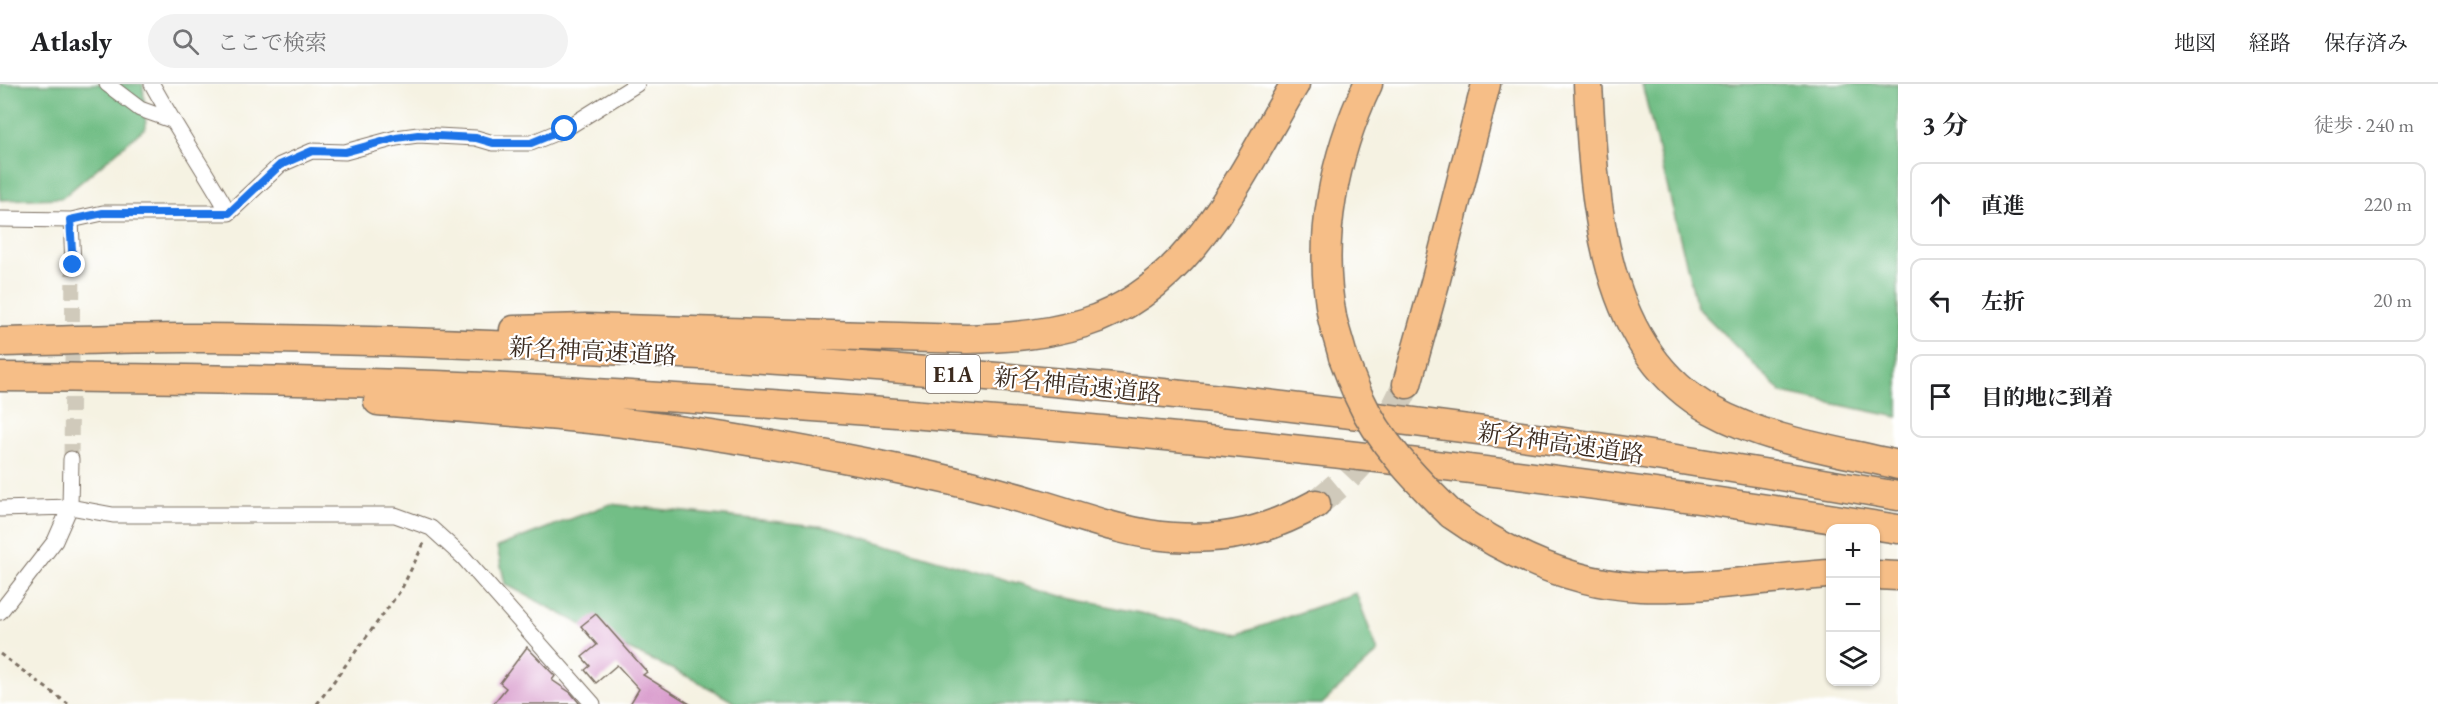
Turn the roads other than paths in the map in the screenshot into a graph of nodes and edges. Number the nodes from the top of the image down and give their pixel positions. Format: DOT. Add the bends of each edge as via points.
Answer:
graph roads {
  1 [pos="106,84"];
  2 [pos="152,84"];
  3 [pos="637,84"];
  4 [pos="1296,84"];
  5 [pos="1368,84"];
  6 [pos="1486,84"];
  7 [pos="1588,84"];
  8 [pos="171,120"];
  9 [pos="229,213"];
  10 [pos="0,219"];
  11 [pos="70,220"];
  12 [pos="73,265"];
  13 [pos="197,338"];
  14 [pos="0,342"];
  15 [pos="0,378"];
  16 [pos="1407,384"];
  17 [pos="71,459"];
  18 [pos="1898,465"];
  19 [pos="1898,496"];
  20 [pos="1316,504"];
  21 [pos="70,507"];
  22 [pos="0,509"];
  23 [pos="1898,529"];
  24 [pos="1826,574"];
  25 [pos="1880,575"];
  26 [pos="1898,576"];
  27 [pos="0,612"];
  28 [pos="593,704"];
  1 -- 8 [label="street" via="140,109"];
  2 -- 8 [label="street"];
  3 -- 9 [label="street" via="565,129 531,143 418,135 345,152 312,151 280,165"];
  4 -- 13 [label="highway" via="1222,206 1173,270 1116,310 1049,332 967,339 586,328"];
  5 -- 24 [label="highway, bridge" via="1338,163 1331,199 1327,275 1332,317 1359,398 1388,445 1422,486 1483,537 1558,572 1598,581 1638,587 1677,586"];
  6 -- 16 [label="highway"];
  7 -- 18 [label="highway" via="1591,143 1612,278 1624,311 1658,368 1710,410 1745,425"];
  8 -- 9 [label="street"];
  9 -- 11 [label="street" via="103,213"];
  10 -- 11 [label="street"];
  11 -- 12 [label="street"];
  13 -- 14 [label="highway, 新名神高速道路 / E1A"];
  13 -- 19 [label="highway, 新名神高速道路 / E1A" via="448,344 986,376 1227,400 1501,434"];
  15 -- 20 [label="highway" via="374,401 666,429 914,472 1135,532 1174,537 1248,533 1283,522"];
  15 -- 23 [label="highway, 新名神高速道路 / E1A" via="462,386 973,418 1234,442 1484,471"];
  17 -- 21 [label="street"];
  21 -- 22 [label="street"];
  21 -- 27 [label="street" via="55,541"];
  21 -- 28 [label="street" via="113,515 395,515 431,528 464,558"];
  25 -- 26 [label="highway"];
}
